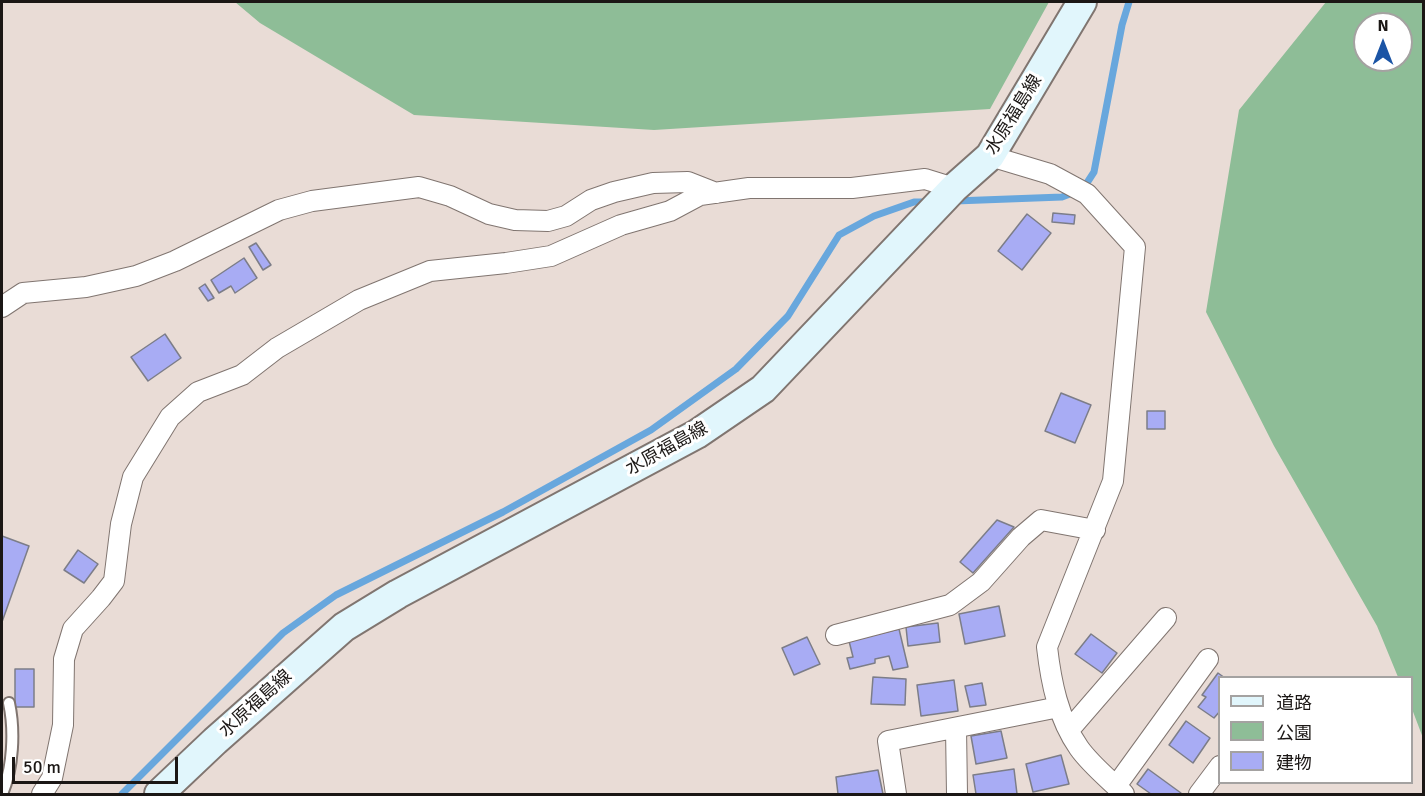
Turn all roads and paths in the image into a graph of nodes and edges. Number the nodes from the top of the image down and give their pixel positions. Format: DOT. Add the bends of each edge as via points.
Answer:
graph roads {
  1 [pos="1082,2"];
  2 [pos="990,156"];
  3 [pos="954,188"];
  4 [pos="716,193"];
  5 [pos="2,307"];
  6 [pos="1095,530"];
  7 [pos="1166,618"];
  8 [pos="836,634"];
  9 [pos="1208,659"];
  10 [pos="9,703"];
  11 [pos="1059,707"];
  12 [pos="956,728"];
  13 [pos="1069,729"];
  14 [pos="1218,769"];
  15 [pos="1120,790"];
  16 [pos="2,795"];
  17 [pos="42,795"];
  18 [pos="159,795"];
  19 [pos="896,795"];
  20 [pos="957,795"];
  21 [pos="1199,795"];
  1 -- 2 [label="main road, 水原福島線"];
  2 -- 3 [label="main road, 水原福島線"];
  2 -- 6 [label="street" via="1050,174 1087,194 1135,247 1113,482"];
  3 -- 4 [label="street" via="925,179 852,188 749,188"];
  3 -- 18 [label="main road, 水原福島線" via="763,389 697,435 398,594 344,627"];
  4 -- 5 [label="street" via="688,182 653,183 591,200 566,216 548,221 489,214 419,187 312,201 279,210 136,276 86,287 23,293"];
  4 -- 17 [label="street" via="700,195 670,211 621,225 551,256 430,271 359,300 277,348 242,375 198,392 170,417 133,477 121,524 114,580 73,629 64,659 63,725 52,778"];
  6 -- 8 [label="street" via="1041,520 981,582 950,604"];
  6 -- 11 [label="street" via="1047,647"];
  7 -- 13 [label="street"];
  9 -- 15 [label="street"];
  10 -- 16 [label="lane" via="11,753"];
  11 -- 12 [label="street"];
  11 -- 13 [label="street"];
  12 -- 19 [label="street" via="888,741"];
  12 -- 20 [label="street"];
  13 -- 15 [label="street" via="1079,748"];
  14 -- 21 [label="street"];
}
